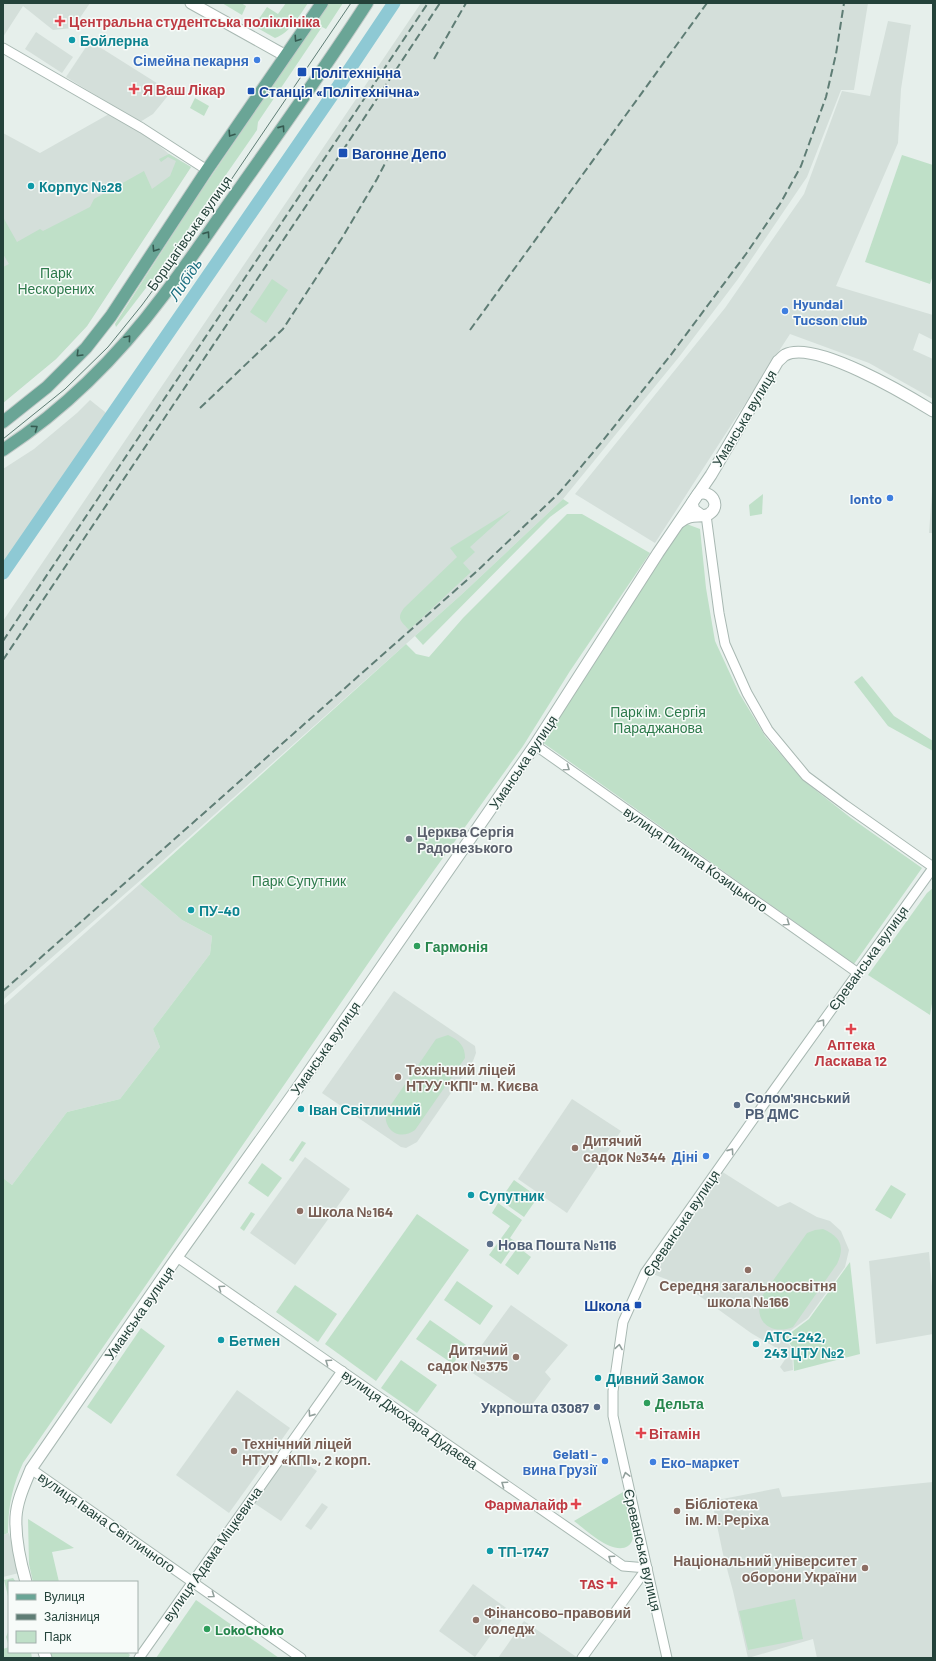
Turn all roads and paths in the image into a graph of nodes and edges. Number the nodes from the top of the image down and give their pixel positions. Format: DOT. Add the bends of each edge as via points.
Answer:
graph roads {
  1 [pos="191,3"];
  2 [pos="322,3"];
  3 [pos="367,3"];
  4 [pos="3,48"];
  5 [pos="286,56"];
  6 [pos="207,170"];
  7 [pos="933,411"];
  8 [pos="3,422"];
  9 [pos="3,450"];
  10 [pos="711,475"];
  11 [pos="695,496"];
  12 [pos="711,496"];
  13 [pos="703,515"];
  14 [pos="676,525"];
  15 [pos="535,745"];
  16 [pos="933,868"];
  17 [pos="858,973"];
  18 [pos="178,1257"];
  19 [pos="342,1371"];
  20 [pos="31,1469"];
  21 [pos="647,1568"];
  22 [pos="26,1581"];
  23 [pos="192,1581"];
  24 [pos="138,1658"];
  25 [pos="301,1658"];
  26 [pos="582,1658"];
  27 [pos="667,1658"];
  1 -- 5 [label="street"];
  2 -- 5 [label="main road, Борщагівська вулиця, one-way"];
  9 -- 3 [label="main road, Борщагівська вулиця, one-way" via="45,420 80,389 112,358 163,296 334,54"];
  4 -- 6 [label="street" via="142,128"];
  5 -- 6 [label="main road, Борщагівська вулиця, one-way"];
  6 -- 8 [label="main road, Борщагівська вулиця, one-way" via="86,348 47,387"];
  7 -- 10 [label="street, Уманська вулиця" via="874,377 839,362 810,354 785,355 778,361"];
  10 -- 11 [label="street, Уманська вулиця"];
  10 -- 12 [label="street, Уманська вулиця"];
  11 -- 12 [label="street" via="701,493"];
  11 -- 13 [label="street" via="692,506 697,513"];
  11 -- 14 [label="street, Уманська вулиця"];
  12 -- 13 [label="street" via="715,506 711,512"];
  13 -- 14 [label="street, Уманська вулиця" via="691,515"];
  13 -- 16 [label="street" via="725,644 747,694 768,730 806,776"];
  14 -- 15 [label="street, Уманська вулиця"];
  15 -- 17 [label="street, вулиця Пилипа Козицького, one-way"];
  15 -- 18 [label="street, Уманська вулиця"];
  16 -- 17 [label="street, Єреванська вулиця"];
  21 -- 17 [label="street, Єреванська вулиця, one-way" via="613,1416 613,1391 623,1322 645,1273"];
  19 -- 18 [label="street, вулиця Джохара Дудаєва, one-way"];
  18 -- 20 [label="street, Уманська вулиця"];
  21 -- 19 [label="street, вулиця Джохара Дудаєва, one-way" via="623,1566"];
  19 -- 23 [label="street, вулиця Адама Міцкевича, one-way"];
  20 -- 22 [label="street, Уманська вулиця" via="22,1490 16,1516 17,1540"];
  20 -- 23 [label="street, вулиця Івана Світличного"];
  21 -- 26 [label="street"];
  21 -- 27 [label="street, Єреванська вулиця"];
  23 -- 24 [label="street, вулиця Адама Міцкевича"];
  23 -- 25 [label="street, вулиця Івана Світличного, one-way"];
}
